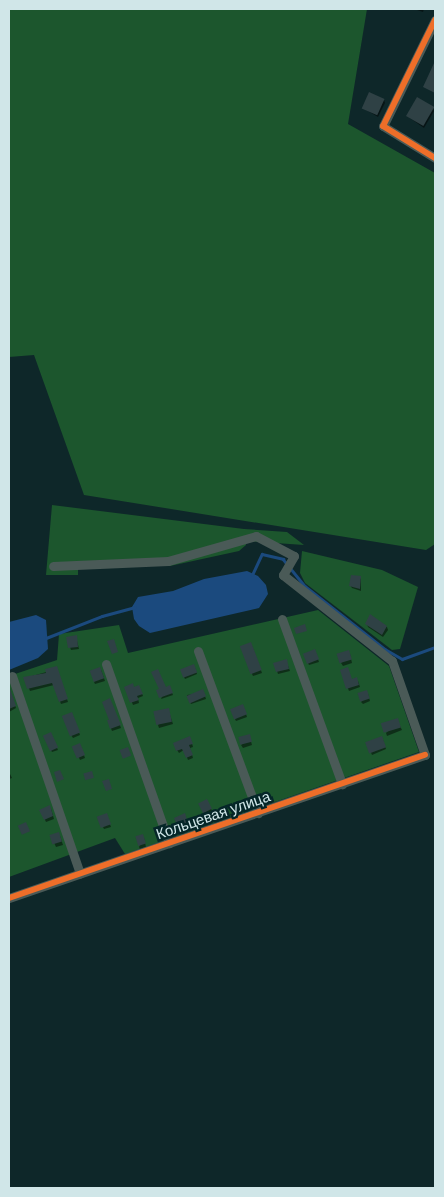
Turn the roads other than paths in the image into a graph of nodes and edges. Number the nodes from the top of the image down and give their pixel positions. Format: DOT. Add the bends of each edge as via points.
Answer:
graph roads {
  1 [pos="435,20"];
  2 [pos="435,158"];
  3 [pos="53,566"];
  4 [pos="282,619"];
  5 [pos="198,651"];
  6 [pos="106,664"];
  7 [pos="12,676"];
  8 [pos="342,784"];
  9 [pos="258,813"];
  10 [pos="169,843"];
  11 [pos="80,874"];
  12 [pos="9,898"];
  1 -- 2 [label="street" via="382,126"];
  3 -- 8 [label="street, Кольцевая улица" via="168,562 256,536 294,556 282,575 392,660 425,754"];
  4 -- 8 [label="street"];
  5 -- 9 [label="street"];
  6 -- 10 [label="street"];
  7 -- 11 [label="street"];
  8 -- 9 [label="street, Кольцевая улица"];
  9 -- 10 [label="street, Кольцевая улица"];
  10 -- 11 [label="street, Кольцевая улица"];
  11 -- 12 [label="street, Кольцевая улица"];
}
